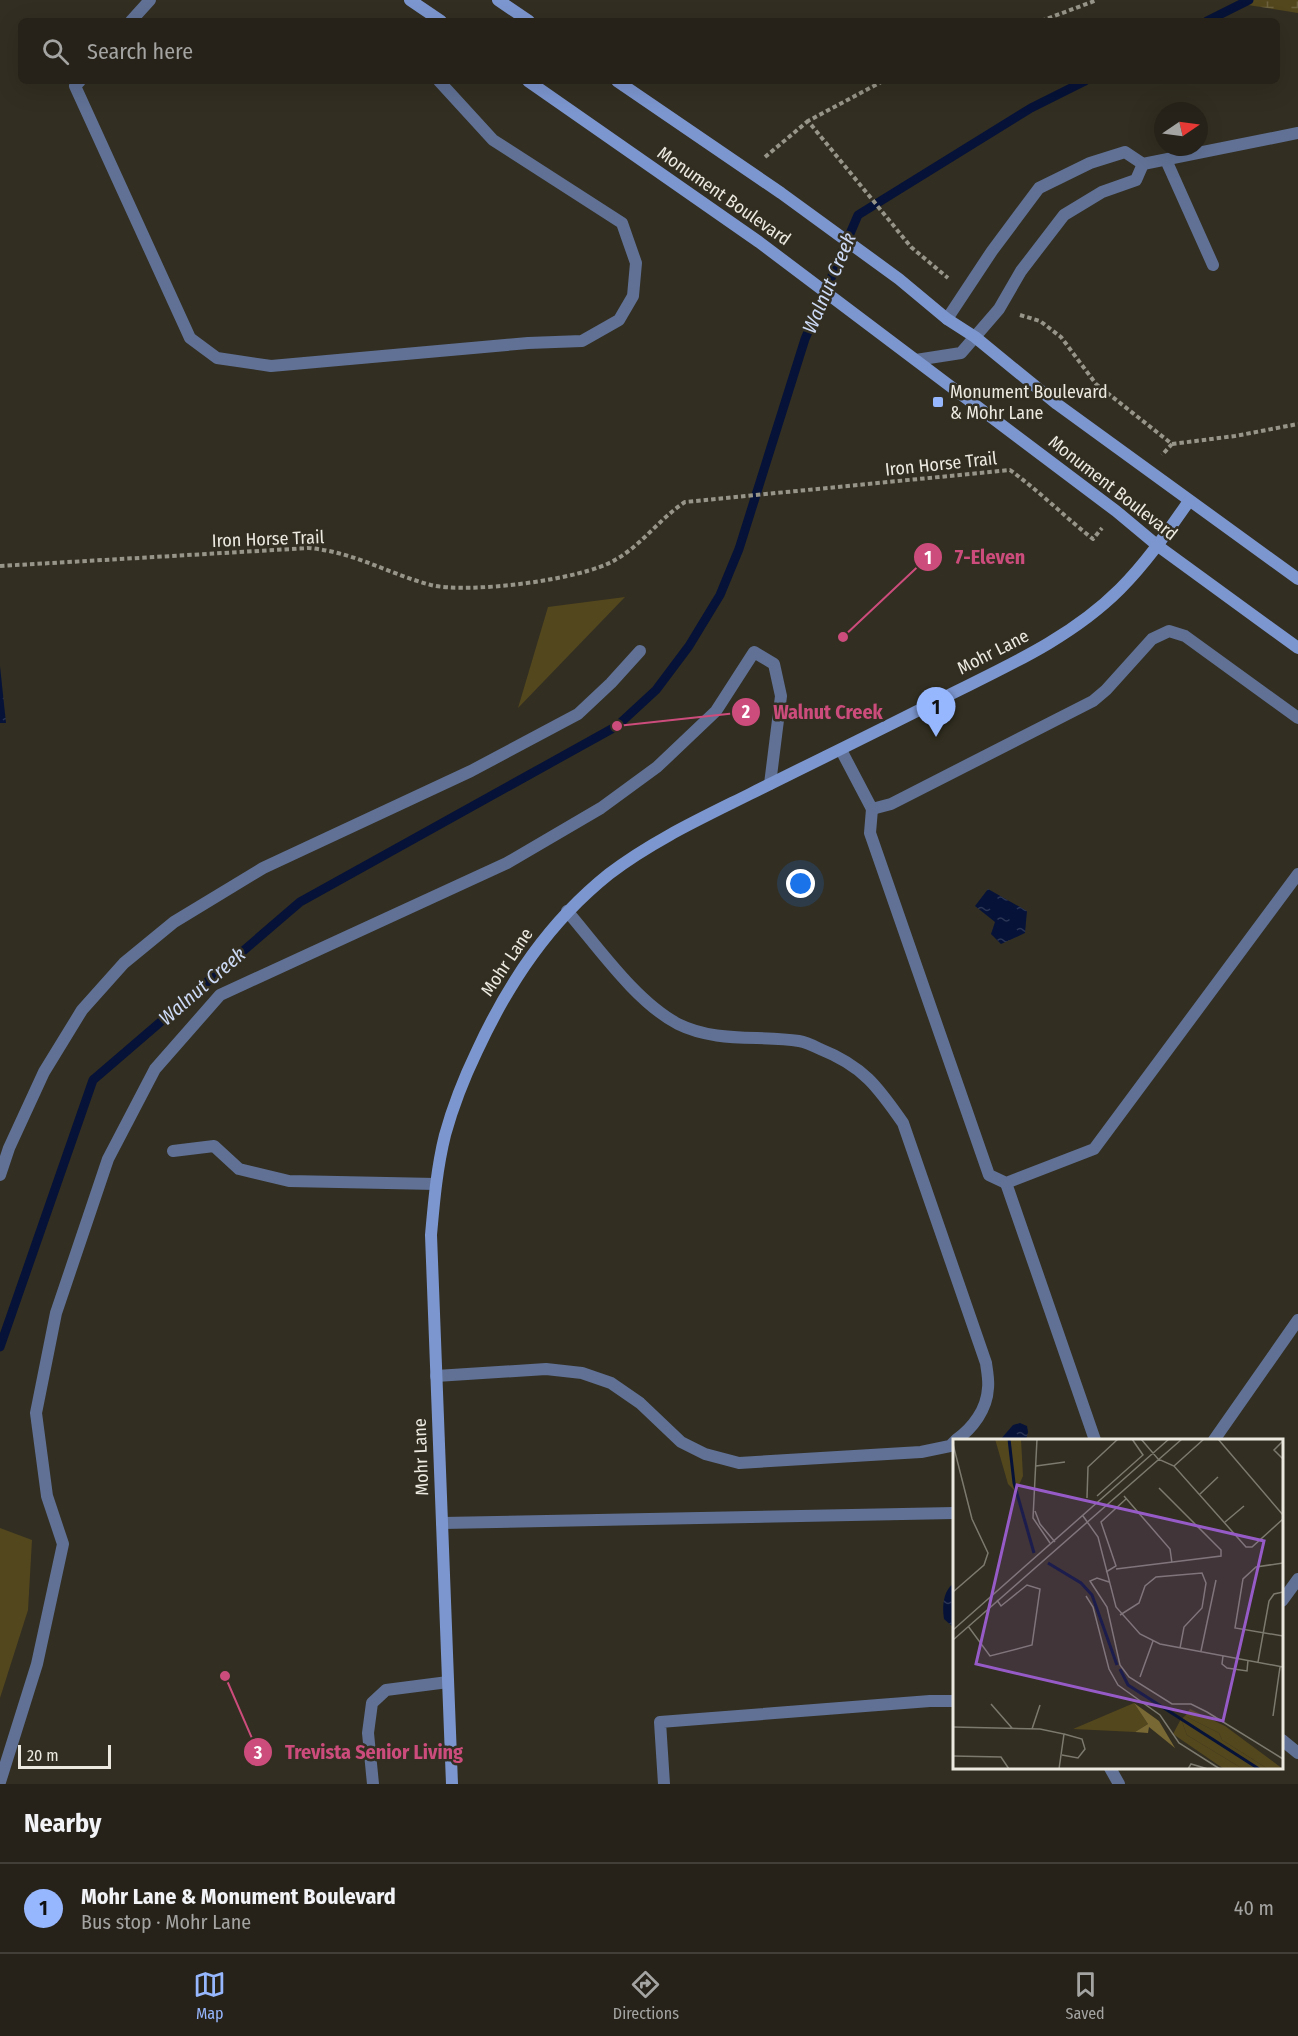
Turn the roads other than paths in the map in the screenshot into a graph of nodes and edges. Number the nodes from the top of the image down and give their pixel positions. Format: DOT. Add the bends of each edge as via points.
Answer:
graph roads {
  1 [pos="150,0"];
  2 [pos="410,0"];
  3 [pos="498,0"];
  4 [pos="134,18"];
  5 [pos="437,18"];
  6 [pos="525,18"];
  7 [pos="77,84"];
  8 [pos="443,84"];
  9 [pos="532,84"];
  10 [pos="621,84"];
  11 [pos="1298,133"];
  12 [pos="1166,159"];
  13 [pos="1143,164"];
  14 [pos="1213,265"];
  15 [pos="947,319"];
  16 [pos="975,337"];
  17 [pos="916,360"];
  18 [pos="1189,501"];
  19 [pos="1158,546"];
  20 [pos="1298,579"];
  21 [pos="1298,648"];
  22 [pos="640,651"];
  23 [pos="1298,718"];
  24 [pos="841,750"];
  25 [pos="770,784"];
  26 [pos="872,809"];
  27 [pos="1298,874"];
  28 [pos="567,911"];
  29 [pos="173,1151"];
  30 [pos="0,1175"];
  31 [pos="1006,1183"];
  32 [pos="436,1184"];
  33 [pos="1298,1320"];
  34 [pos="436,1376"];
  35 [pos="958,1439"];
  36 [pos="1095,1439"];
  37 [pos="1215,1439"];
  38 [pos="953,1443"];
  39 [pos="953,1513"];
  40 [pos="442,1523"];
  41 [pos="1298,1578"];
  42 [pos="1283,1598"];
  43 [pos="448,1682"];
  44 [pos="953,1701"];
  45 [pos="1283,1742"];
  46 [pos="1298,1753"];
  47 [pos="1111,1769"];
  48 [pos="0,1782"];
  49 [pos="373,1784"];
  50 [pos="452,1784"];
  51 [pos="663,1784"];
  52 [pos="1119,1784"];
  1 -- 4 [label="street"];
  2 -- 5 [label="main road"];
  3 -- 6 [label="main road"];
  7 -- 8 [label="street" via="190,338 217,358 271,366 582,342 619,320 633,296 636,263 622,223 493,140"];
  9 -- 17 [label="main road, Monument Boulevard" via="759,242"];
  10 -- 15 [label="main road, Monument Boulevard" via="781,193"];
  11 -- 12 [label="street"];
  12 -- 13 [label="street"];
  12 -- 14 [label="street"];
  13 -- 15 [label="street" via="1125,152 1090,163 1039,188"];
  13 -- 16 [label="street" via="1136,180 1102,192 1064,215"];
  15 -- 16 [label="main road, Monument Boulevard"];
  16 -- 17 [label="street" via="961,353"];
  16 -- 18 [label="main road, Monument Boulevard" via="1057,404"];
  17 -- 19 [label="main road, Monument Boulevard"];
  18 -- 19 [label="main road, Mohr Lane"];
  18 -- 20 [label="main road, Monument Boulevard"];
  19 -- 21 [label="main road, Monument Boulevard"];
  19 -- 24 [label="main road, Mohr Lane" via="1120,589 1064,635"];
  22 -- 30 [label="street" via="578,714 471,771 263,868 174,922 124,963 82,1010 44,1072"];
  23 -- 26 [label="street" via="1185,636 1169,632 1152,639 1093,702 891,804"];
  24 -- 25 [label="main road, Mohr Lane"];
  24 -- 26 [label="street"];
  25 -- 28 [label="main road, Mohr Lane" via="676,831 610,873"];
  25 -- 48 [label="street" via="781,696 774,664 754,652 716,711 657,767 601,808 507,863 220,995 155,1069 108,1160 56,1313 36,1413 47,1496 63,1544 38,1664"];
  26 -- 31 [label="street" via="870,833 989,1175"];
  27 -- 31 [label="street" via="1094,1149"];
  28 -- 32 [label="main road, Mohr Lane" via="519,971 494,1015 463,1081 445,1135"];
  28 -- 35 [label="street" via="646,1002 679,1024 714,1035 801,1041 836,1055 864,1073 885,1098 903,1123 986,1363 988,1388 982,1411"];
  29 -- 32 [label="street" via="214,1146 239,1169 289,1181"];
  31 -- 36 [label="street"];
  32 -- 34 [label="main road, Mohr Lane" via="431,1235"];
  33 -- 37 [label="street"];
  34 -- 38 [label="street" via="546,1369 582,1373 611,1383 640,1403 681,1442 705,1454 740,1463 921,1452"];
  34 -- 40 [label="main road, Mohr Lane"];
  39 -- 40 [label="street"];
  40 -- 43 [label="main road, Mohr Lane"];
  41 -- 42 [label="street"];
  43 -- 49 [label="street" via="387,1690 372,1703 368,1734"];
  43 -- 50 [label="main road, Mohr Lane"];
  44 -- 51 [label="street" via="660,1722"];
  45 -- 46 [label="street"];
  47 -- 52 [label="street"];
}
